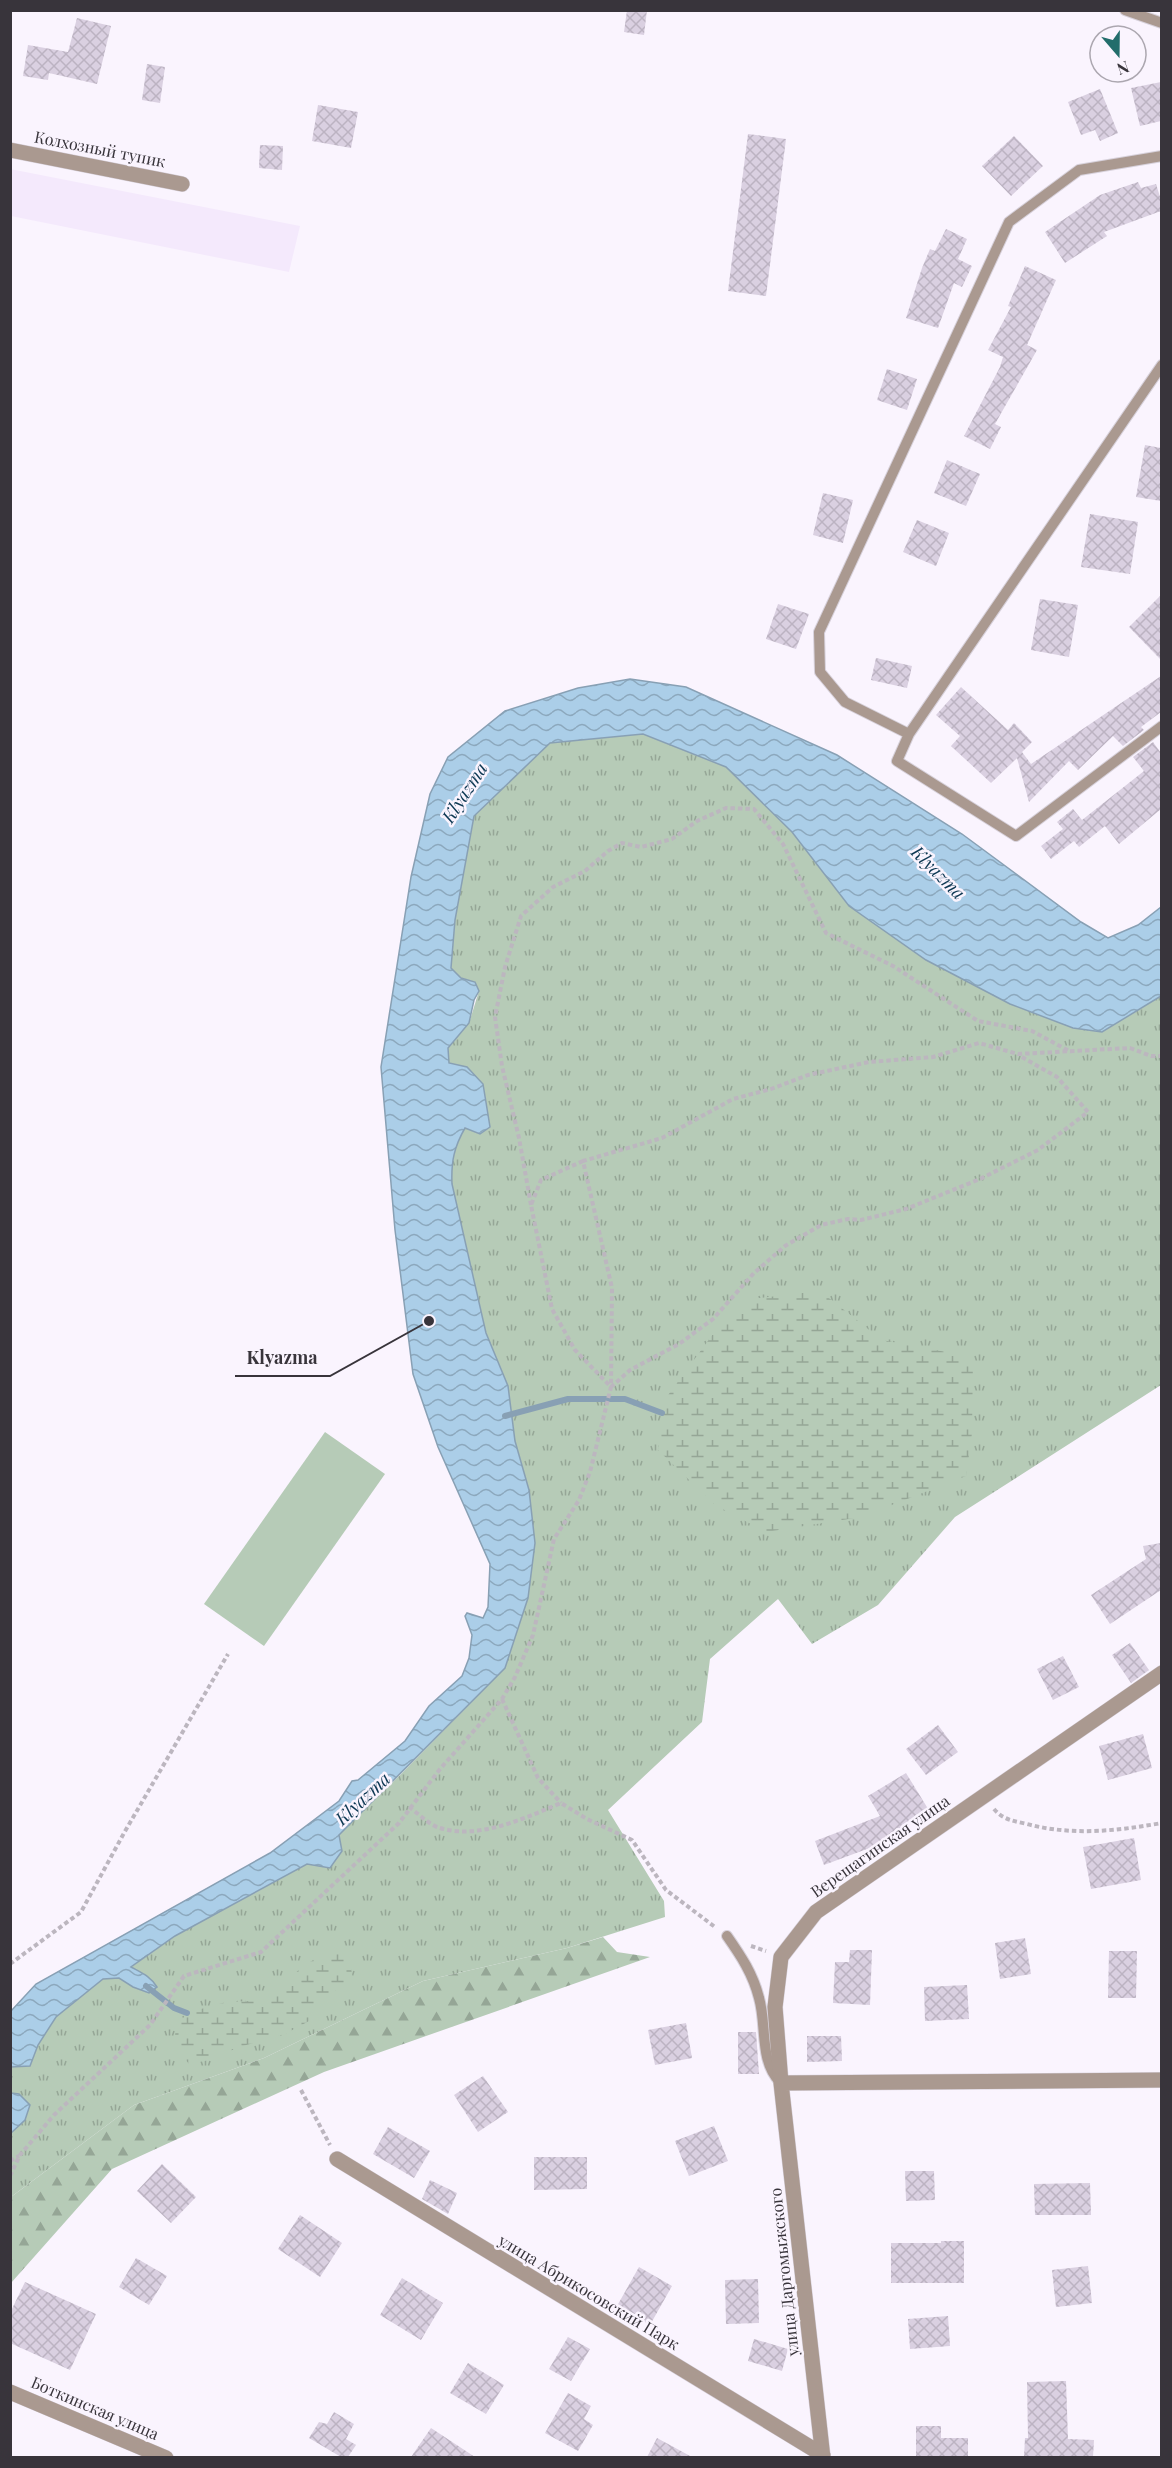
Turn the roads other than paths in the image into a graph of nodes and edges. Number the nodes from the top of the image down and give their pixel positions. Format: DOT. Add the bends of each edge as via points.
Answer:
graph roads {
  1 [pos="1125,10"];
  2 [pos="1161,23"];
  3 [pos="10,150"];
  4 [pos="1161,156"];
  5 [pos="182,184"];
  6 [pos="1161,365"];
  7 [pos="1161,726"];
  8 [pos="909,734"];
  9 [pos="1161,1673"];
  10 [pos="727,1936"];
  11 [pos="1161,2080"];
  12 [pos="781,2083"];
  13 [pos="337,2159"];
  14 [pos="10,2392"];
  15 [pos="823,2456"];
  16 [pos="166,2457"];
  1 -- 2 [label="lane"];
  3 -- 5 [label="street, Колхозный тупик"];
  4 -- 8 [label="lane" via="1079,170 1009,222 819,632 820,672 844,702"];
  6 -- 8 [label="lane"];
  7 -- 8 [label="lane" via="1016,836 897,761"];
  9 -- 12 [label="street, Верещагинская улица" via="816,1912 781,1957 775,2007"];
  10 -- 12 [label="lane" via="748,1966 760,1999 767,2059"];
  11 -- 12 [label="street"];
  12 -- 15 [label="street, улица Даргомыжского"];
  13 -- 15 [label="street, улица Абрикосовский Парк"];
  14 -- 16 [label="street, Боткинская улица"];
}
